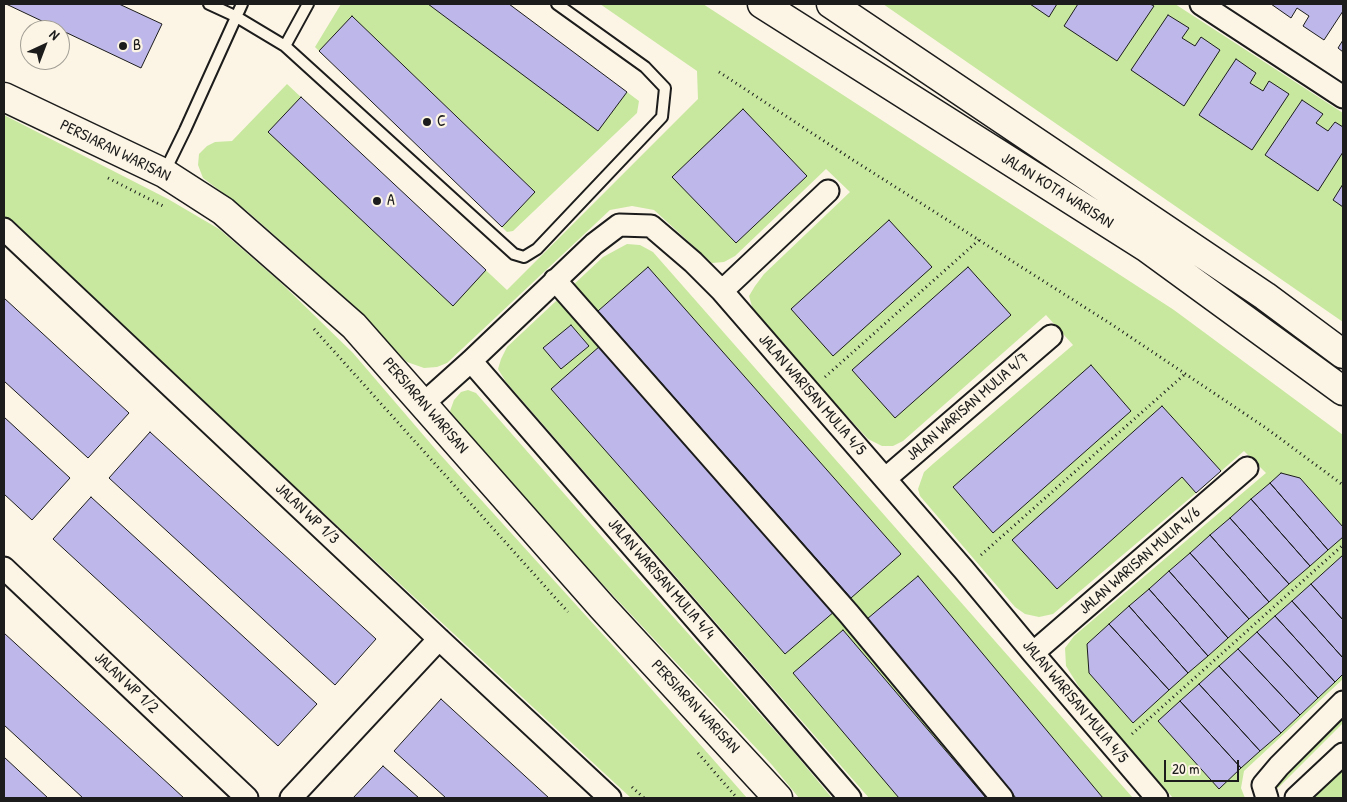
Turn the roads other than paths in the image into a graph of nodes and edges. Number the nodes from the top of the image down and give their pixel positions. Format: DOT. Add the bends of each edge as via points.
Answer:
graph roads {
  1 [pos="209,4"];
  2 [pos="242,4"];
  3 [pos="308,4"];
  4 [pos="557,4"];
  5 [pos="762,4"];
  6 [pos="831,4"];
  7 [pos="1201,4"];
  8 [pos="235,16"];
  9 [pos="285,46"];
  10 [pos="4,97"];
  11 [pos="1343,97"];
  12 [pos="164,173"];
  13 [pos="828,191"];
  14 [pos="4,229"];
  15 [pos="555,280"];
  16 [pos="722,291"];
  17 [pos="1051,336"];
  18 [pos="1343,354"];
  19 [pos="471,361"];
  20 [pos="1343,391"];
  21 [pos="423,404"];
  22 [pos="1247,468"];
  23 [pos="885,479"];
  24 [pos="4,568"];
  25 [pos="439,639"];
  26 [pos="1033,653"];
  27 [pos="1343,702"];
  28 [pos="1343,754"];
  29 [pos="248,798"];
  30 [pos="291,798"];
  31 [pos="610,798"];
  32 [pos="778,798"];
  33 [pos="850,798"];
  34 [pos="1002,798"];
  35 [pos="1157,798"];
  36 [pos="1267,798"];
  37 [pos="1296,798"];
  1 -- 8 [label="lane"];
  2 -- 8 [label="lane"];
  3 -- 9 [label="lane"];
  4 -- 9 [label="lane" via="645,67 665,88 662,116 537,249 524,257 514,254"];
  5 -- 20 [label="street, JALAN KOTA WARISAN" via="1147,248"];
  6 -- 18 [label="street, JALAN KOTA WARISAN" via="1265,296"];
  7 -- 11 [label="street"];
  8 -- 9 [label="lane"];
  8 -- 12 [label="lane"];
  10 -- 12 [label="street, PERSIARAN WARISAN"];
  12 -- 21 [label="street, PERSIARAN WARISAN" via="224,211 354,326"];
  13 -- 16 [label="street"];
  14 -- 25 [label="street, JALAN WP 1/3"];
  15 -- 16 [label="street, JALAN WARISAN MULIA 4/5" via="619,225 652,226"];
  15 -- 19 [label="street, JALAN WARISAN MULIA 4/5"];
  15 -- 34 [label="street" via="849,614"];
  16 -- 23 [label="street, JALAN WARISAN MULIA 4/5"];
  17 -- 23 [label="street, JALAN WARISAN MULIA 4/7"];
  19 -- 21 [label="street, JALAN WARISAN MULIA 4/5"];
  19 -- 33 [label="street, JALAN WARISAN MULIA 4/4"];
  21 -- 32 [label="street, PERSIARAN WARISAN" via="602,607"];
  22 -- 26 [label="street, JALAN WARISAN MULIA 4/6"];
  23 -- 26 [label="street, JALAN WARISAN MULIA 4/5"];
  24 -- 29 [label="street, JALAN WP 1/2"];
  25 -- 30 [label="street"];
  25 -- 31 [label="street, JALAN WP 1/3"];
  26 -- 35 [label="street, JALAN WARISAN MULIA 4/5"];
  27 -- 36 [label="street" via="1263,786"];
  28 -- 37 [label="street"];
}
